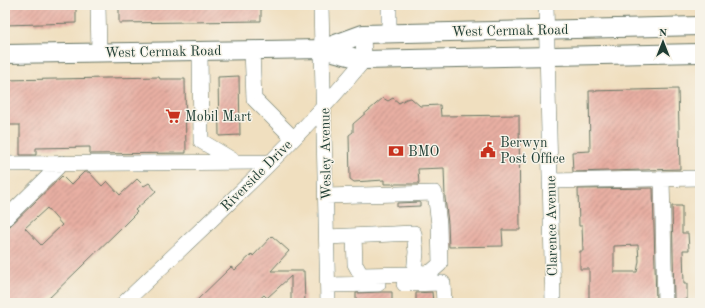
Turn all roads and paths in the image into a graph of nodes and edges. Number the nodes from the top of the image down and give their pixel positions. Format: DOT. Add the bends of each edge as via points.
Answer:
graph roads {
  1 [pos="98,5"];
  2 [pos="321,5"];
  3 [pos="389,5"];
  4 [pos="546,5"];
  5 [pos="700,26"];
  6 [pos="547,29"];
  7 [pos="363,34"];
  8 [pos="389,34"];
  9 [pos="322,49"];
  10 [pos="252,50"];
  11 [pos="200,51"];
  12 [pos="99,52"];
  13 [pos="700,53"];
  14 [pos="5,54"];
  15 [pos="547,56"];
  16 [pos="364,60"];
  17 [pos="324,106"];
  18 [pos="293,138"];
  19 [pos="270,162"];
  20 [pos="62,163"];
  21 [pos="236,163"];
  22 [pos="5,164"];
  23 [pos="700,178"];
  24 [pos="662,179"];
  25 [pos="550,181"];
  26 [pos="326,196"];
  27 [pos="5,219"];
  28 [pos="354,236"];
  29 [pos="327,237"];
  30 [pos="361,279"];
  31 [pos="414,279"];
  32 [pos="328,285"];
  33 [pos="124,303"];
  34 [pos="328,303"];
  35 [pos="444,303"];
  36 [pos="553,303"];
  37 [pos="665,303"];
  1 -- 12 [label="street"];
  2 -- 9 [label="street, Wesley Avenue"];
  3 -- 8 [label="street"];
  4 -- 6 [label="street, Clarence Avenue"];
  5 -- 6 [label="main road, West Cermak Road"];
  6 -- 8 [label="main road, West Cermak Road"];
  6 -- 15 [label="street, Clarence Avenue"];
  7 -- 8 [label="main road, West Cermak Road"];
  7 -- 9 [label="main road, West Cermak Road"];
  7 -- 16 [label="street"];
  9 -- 10 [label="main road, West Cermak Road"];
  9 -- 16 [label="main road, West Cermak Road"];
  9 -- 17 [label="street, Wesley Avenue"];
  10 -- 11 [label="main road, West Cermak Road"];
  10 -- 18 [label="street" via="254,99"];
  11 -- 12 [label="main road, West Cermak Road"];
  11 -- 21 [label="street" via="201,141"];
  12 -- 14 [label="main road, West Cermak Road"];
  13 -- 15 [label="main road, West Cermak Road"];
  15 -- 16 [label="main road, West Cermak Road"];
  15 -- 25 [label="street, Clarence Avenue"];
  16 -- 17 [label="street, Riverside Drive"];
  17 -- 18 [label="street, Riverside Drive"];
  17 -- 26 [label="street, Wesley Avenue"];
  18 -- 19 [label="street, Riverside Drive"];
  19 -- 21 [label="street"];
  19 -- 33 [label="street, Riverside Drive"];
  20 -- 21 [label="street"];
  20 -- 22 [label="street"];
  20 -- 27 [label="street"];
  23 -- 24 [label="street"];
  24 -- 25 [label="street"];
  24 -- 37 [label="street"];
  25 -- 36 [label="street, Clarence Avenue"];
  26 -- 29 [label="street, Wesley Avenue"];
  26 -- 31 [label="street" via="435,192 440,264 431,272"];
  28 -- 29 [label="street"];
  28 -- 30 [label="street" via="355,264"];
  28 -- 31 [label="street" via="414,233"];
  29 -- 32 [label="street, Wesley Avenue"];
  30 -- 31 [label="street"];
  30 -- 32 [label="street"];
  31 -- 35 [label="street" via="443,283"];
  32 -- 34 [label="street, Wesley Avenue"];
}
